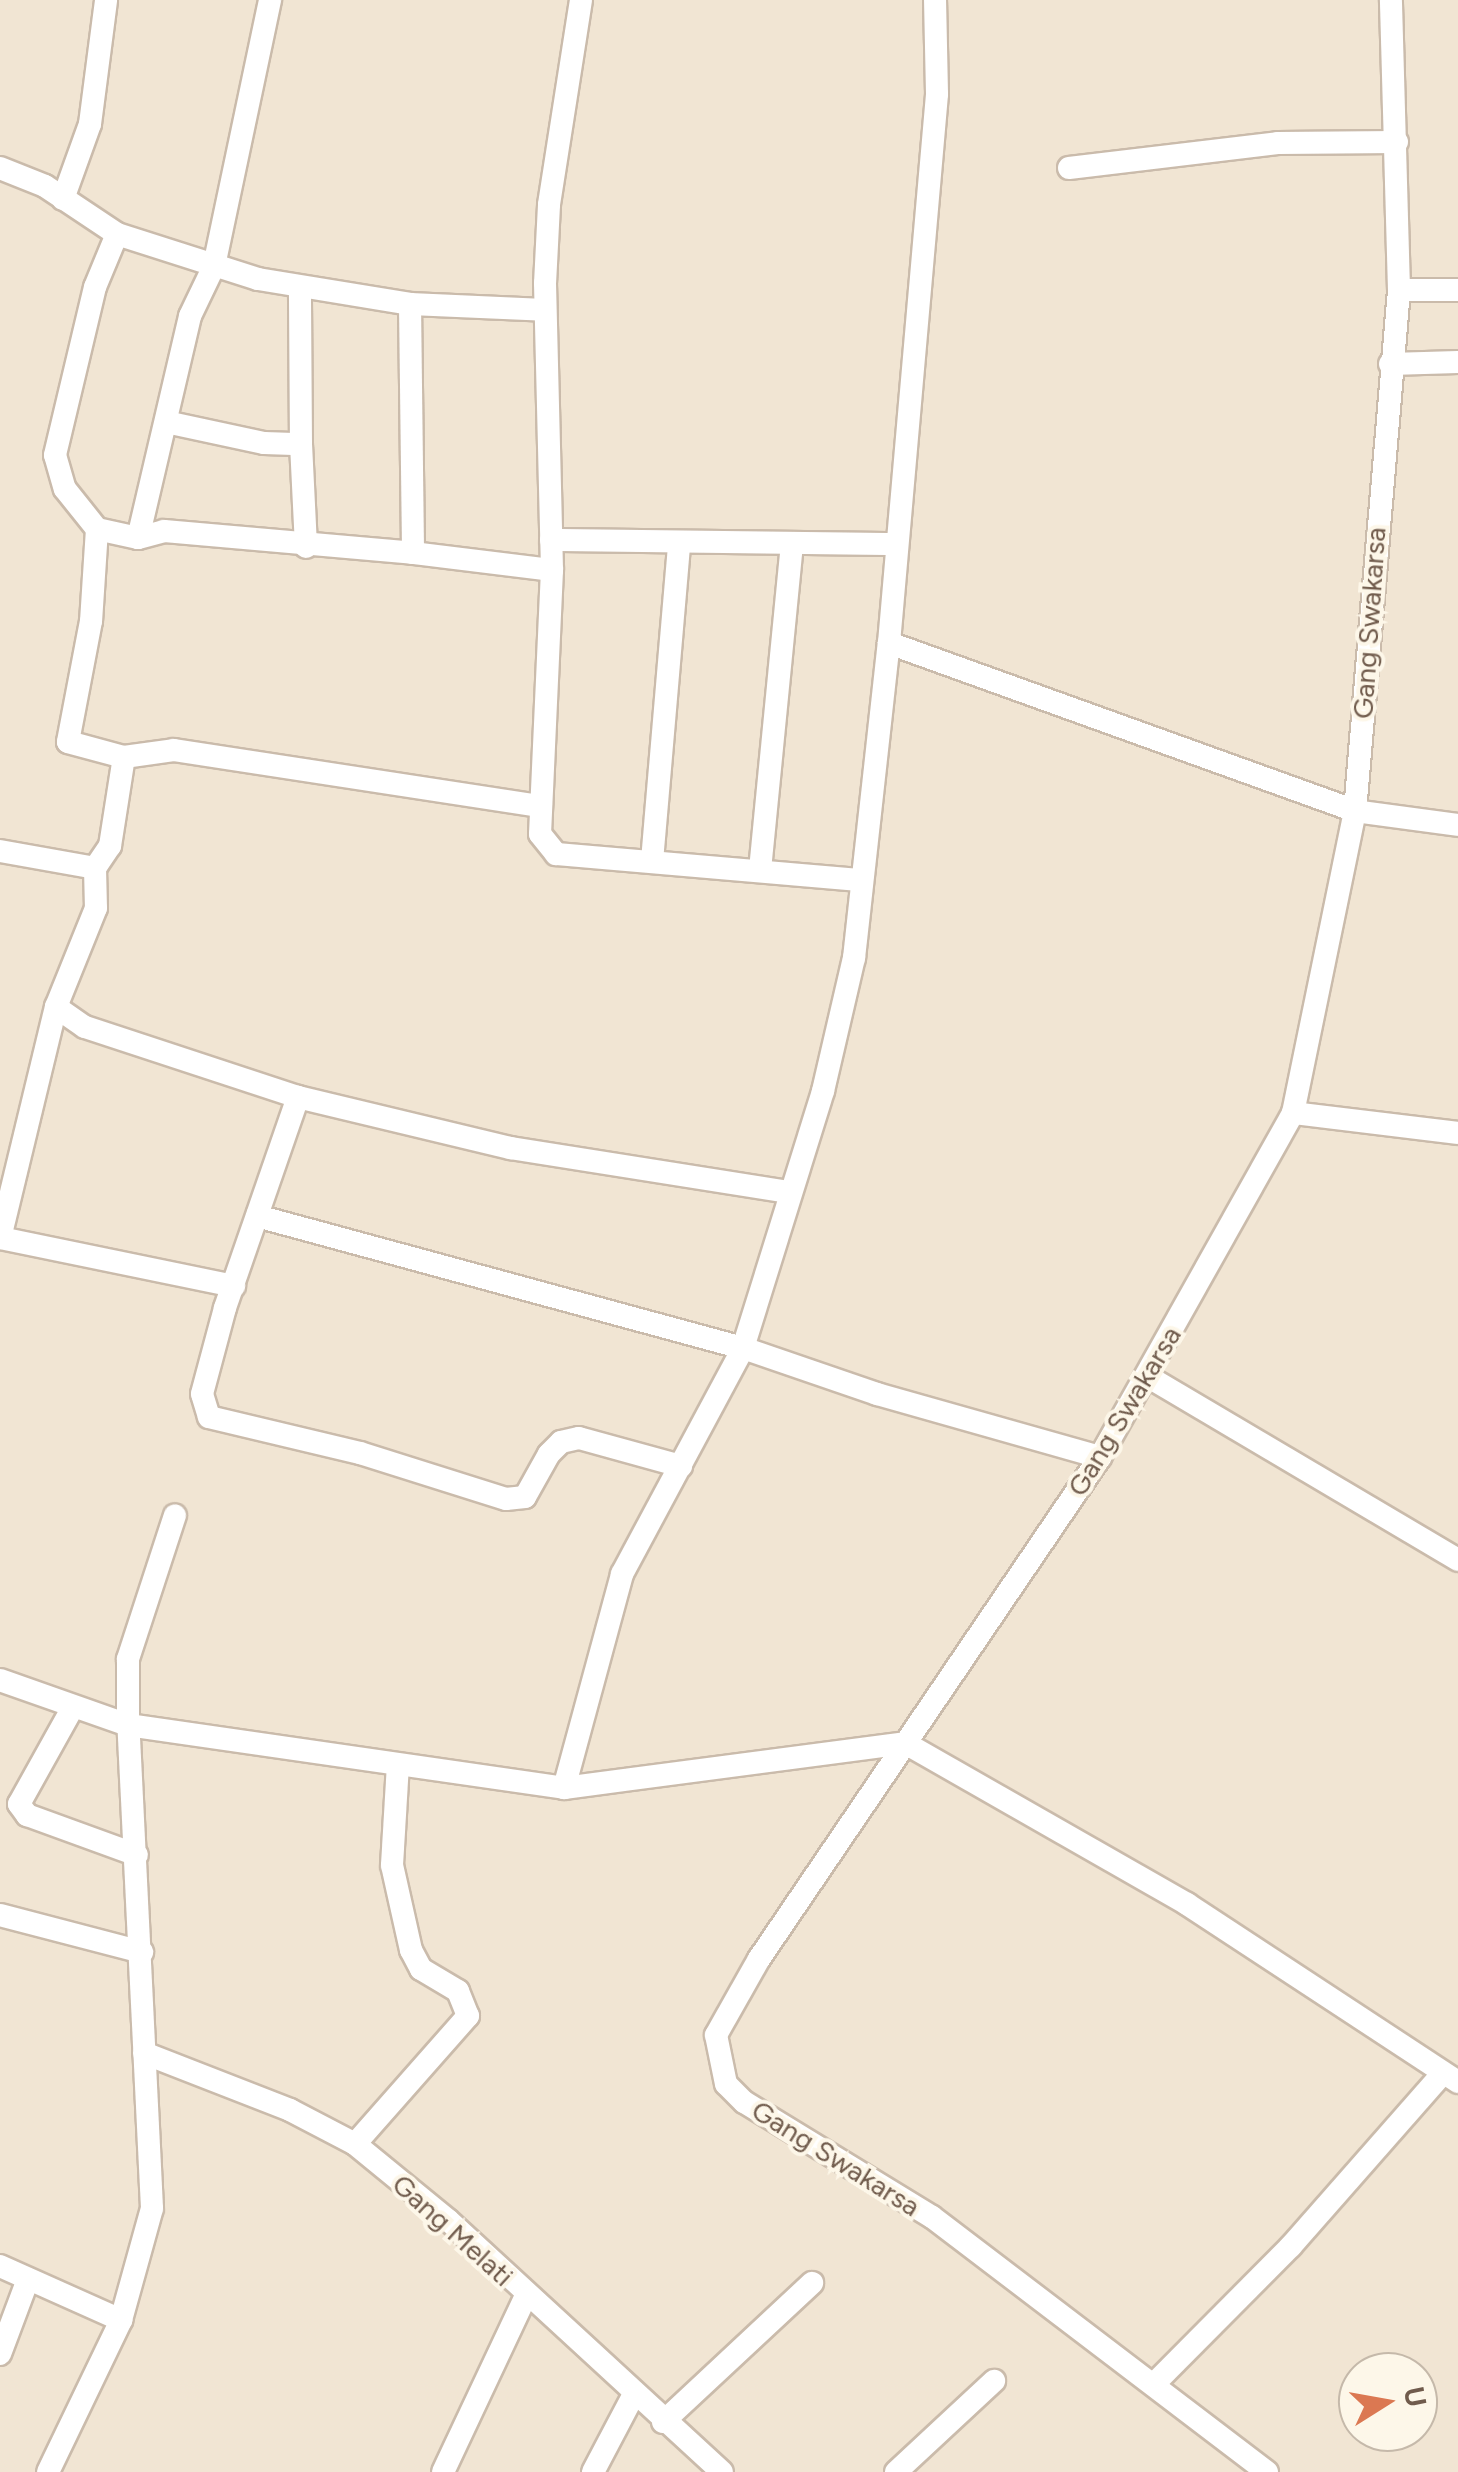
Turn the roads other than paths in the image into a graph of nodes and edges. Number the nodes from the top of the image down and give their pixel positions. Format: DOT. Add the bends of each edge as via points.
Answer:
graph roads {
  1 [pos="106,0"];
  2 [pos="270,0"];
  3 [pos="581,0"];
  4 [pos="934,0"];
  5 [pos="1391,0"];
  6 [pos="1397,142"];
  7 [pos="0,168"];
  8 [pos="1068,168"];
  9 [pos="63,199"];
  10 [pos="117,234"];
  11 [pos="214,266"];
  12 [pos="300,288"];
  13 [pos="1398,290"];
  14 [pos="1458,290"];
  15 [pos="410,304"];
  16 [pos="545,310"];
  17 [pos="1458,362"];
  18 [pos="1390,364"];
  19 [pos="166,422"];
  20 [pos="301,444"];
  21 [pos="97,529"];
  22 [pos="138,538"];
  23 [pos="551,540"];
  24 [pos="896,544"];
  25 [pos="679,545"];
  26 [pos="792,545"];
  27 [pos="306,547"];
  28 [pos="413,554"];
  29 [pos="552,570"];
  30 [pos="889,643"];
  31 [pos="124,757"];
  32 [pos="541,806"];
  33 [pos="1356,812"];
  34 [pos="1458,825"];
  35 [pos="0,851"];
  36 [pos="652,861"];
  37 [pos="95,868"];
  38 [pos="760,870"];
  39 [pos="860,880"];
  40 [pos="56,1007"];
  41 [pos="298,1097"];
  42 [pos="1293,1112"];
  43 [pos="1458,1133"];
  44 [pos="790,1192"];
  45 [pos="257,1216"];
  46 [pos="0,1238"];
  47 [pos="234,1286"];
  48 [pos="743,1348"];
  49 [pos="1147,1376"];
  50 [pos="1100,1456"];
  51 [pos="681,1466"];
  52 [pos="176,1515"];
  53 [pos="1458,1560"];
  54 [pos="0,1680"];
  55 [pos="74,1707"];
  56 [pos="128,1725"];
  57 [pos="905,1743"];
  58 [pos="398,1765"];
  59 [pos="564,1788"];
  60 [pos="137,1854"];
  61 [pos="0,1915"];
  62 [pos="142,1952"];
  63 [pos="144,2053"];
  64 [pos="1451,2077"];
  65 [pos="355,2144"];
  66 [pos="0,2266"];
  67 [pos="28,2279"];
  68 [pos="812,2283"];
  69 [pos="526,2296"];
  70 [pos="120,2320"];
  71 [pos="0,2354"];
  72 [pos="994,2381"];
  73 [pos="1154,2384"];
  74 [pos="633,2396"];
  75 [pos="663,2422"];
  76 [pos="48,2472"];
  77 [pos="443,2472"];
  78 [pos="593,2472"];
  79 [pos="722,2472"];
  80 [pos="896,2472"];
  81 [pos="1268,2472"];
  1 -- 9 [label="street" via="90,124"];
  2 -- 11 [label="street"];
  3 -- 16 [label="street" via="549,205"];
  4 -- 24 [label="street" via="937,94"];
  5 -- 6 [label="street, Gang Swakarsa"];
  6 -- 8 [label="street" via="1278,143"];
  6 -- 13 [label="street, Gang Swakarsa"];
  7 -- 9 [label="street"];
  9 -- 10 [label="street"];
  10 -- 11 [label="street"];
  10 -- 21 [label="street" via="95,288 55,454 65,489"];
  11 -- 12 [label="street"];
  11 -- 19 [label="street" via="190,316"];
  12 -- 15 [label="street"];
  12 -- 20 [label="street"];
  13 -- 14 [label="street"];
  13 -- 18 [label="street, Gang Swakarsa"];
  15 -- 16 [label="street"];
  15 -- 28 [label="street"];
  16 -- 23 [label="street"];
  17 -- 18 [label="street"];
  18 -- 33 [label="street, Gang Swakarsa"];
  19 -- 20 [label="street"];
  19 -- 22 [label="street"];
  20 -- 27 [label="street"];
  21 -- 22 [label="street"];
  21 -- 31 [label="street" via="91,621 68,742"];
  22 -- 27 [label="street" via="164,531"];
  23 -- 25 [label="street"];
  23 -- 29 [label="street"];
  24 -- 26 [label="street"];
  24 -- 30 [label="street"];
  25 -- 26 [label="street"];
  25 -- 36 [label="street"];
  26 -- 38 [label="street"];
  27 -- 28 [label="street"];
  28 -- 29 [label="street"];
  29 -- 32 [label="street"];
  30 -- 33 [label="street"];
  30 -- 39 [label="street"];
  31 -- 32 [label="street" via="174,750"];
  31 -- 37 [label="street" via="110,846"];
  32 -- 36 [label="street" via="547,850"];
  33 -- 34 [label="street"];
  33 -- 42 [label="street, Gang Swakarsa"];
  35 -- 37 [label="street"];
  36 -- 38 [label="street"];
  37 -- 40 [label="street" via="96,908"];
  38 -- 39 [label="street"];
  39 -- 44 [label="street" via="854,958"];
  40 -- 41 [label="street" via="85,1027"];
  40 -- 46 [label="street"];
  41 -- 44 [label="street" via="511,1148"];
  41 -- 45 [label="street"];
  42 -- 43 [label="street"];
  42 -- 49 [label="street, Gang Swakarsa"];
  44 -- 48 [label="street"];
  45 -- 47 [label="street"];
  45 -- 48 [label="street"];
  46 -- 47 [label="street"];
  47 -- 51 [label="street" via="202,1394 209,1417 360,1453 506,1499 525,1497 548,1454 579,1438"];
  48 -- 50 [label="street" via="877,1394"];
  48 -- 51 [label="street"];
  49 -- 50 [label="street, Gang Swakarsa"];
  49 -- 53 [label="street" via="1301,1461"];
  50 -- 57 [label="street, Gang Swakarsa"];
  51 -- 59 [label="street" via="622,1574"];
  52 -- 56 [label="street" via="128,1658"];
  54 -- 55 [label="street"];
  55 -- 56 [label="street"];
  55 -- 60 [label="street" via="19,1804 27,1815"];
  56 -- 58 [label="street"];
  56 -- 60 [label="street"];
  57 -- 59 [label="street"];
  57 -- 64 [label="street" via="1186,1904"];
  57 -- 73 [label="street, Gang Swakarsa" via="726,2010 716,2035 722,2074 744,2102 932,2218"];
  58 -- 59 [label="street"];
  58 -- 65 [label="street" via="393,1875 411,1950 420,1969 458,1991 468,2016"];
  60 -- 62 [label="street"];
  61 -- 62 [label="street"];
  62 -- 63 [label="street"];
  63 -- 65 [label="street, Gang Melati" via="290,2110"];
  63 -- 70 [label="street" via="152,2208"];
  64 -- 73 [label="street"];
  65 -- 69 [label="street, Gang Melati"];
  66 -- 67 [label="street"];
  67 -- 70 [label="street"];
  67 -- 71 [label="street"];
  68 -- 75 [label="street"];
  69 -- 74 [label="street, Gang Melati"];
  69 -- 77 [label="street"];
  70 -- 76 [label="street" via="77,2423"];
  72 -- 80 [label="street"];
  73 -- 81 [label="street, Gang Swakarsa"];
  74 -- 75 [label="street, Gang Melati"];
  74 -- 78 [label="street"];
  75 -- 79 [label="street, Gang Melati"];
}
